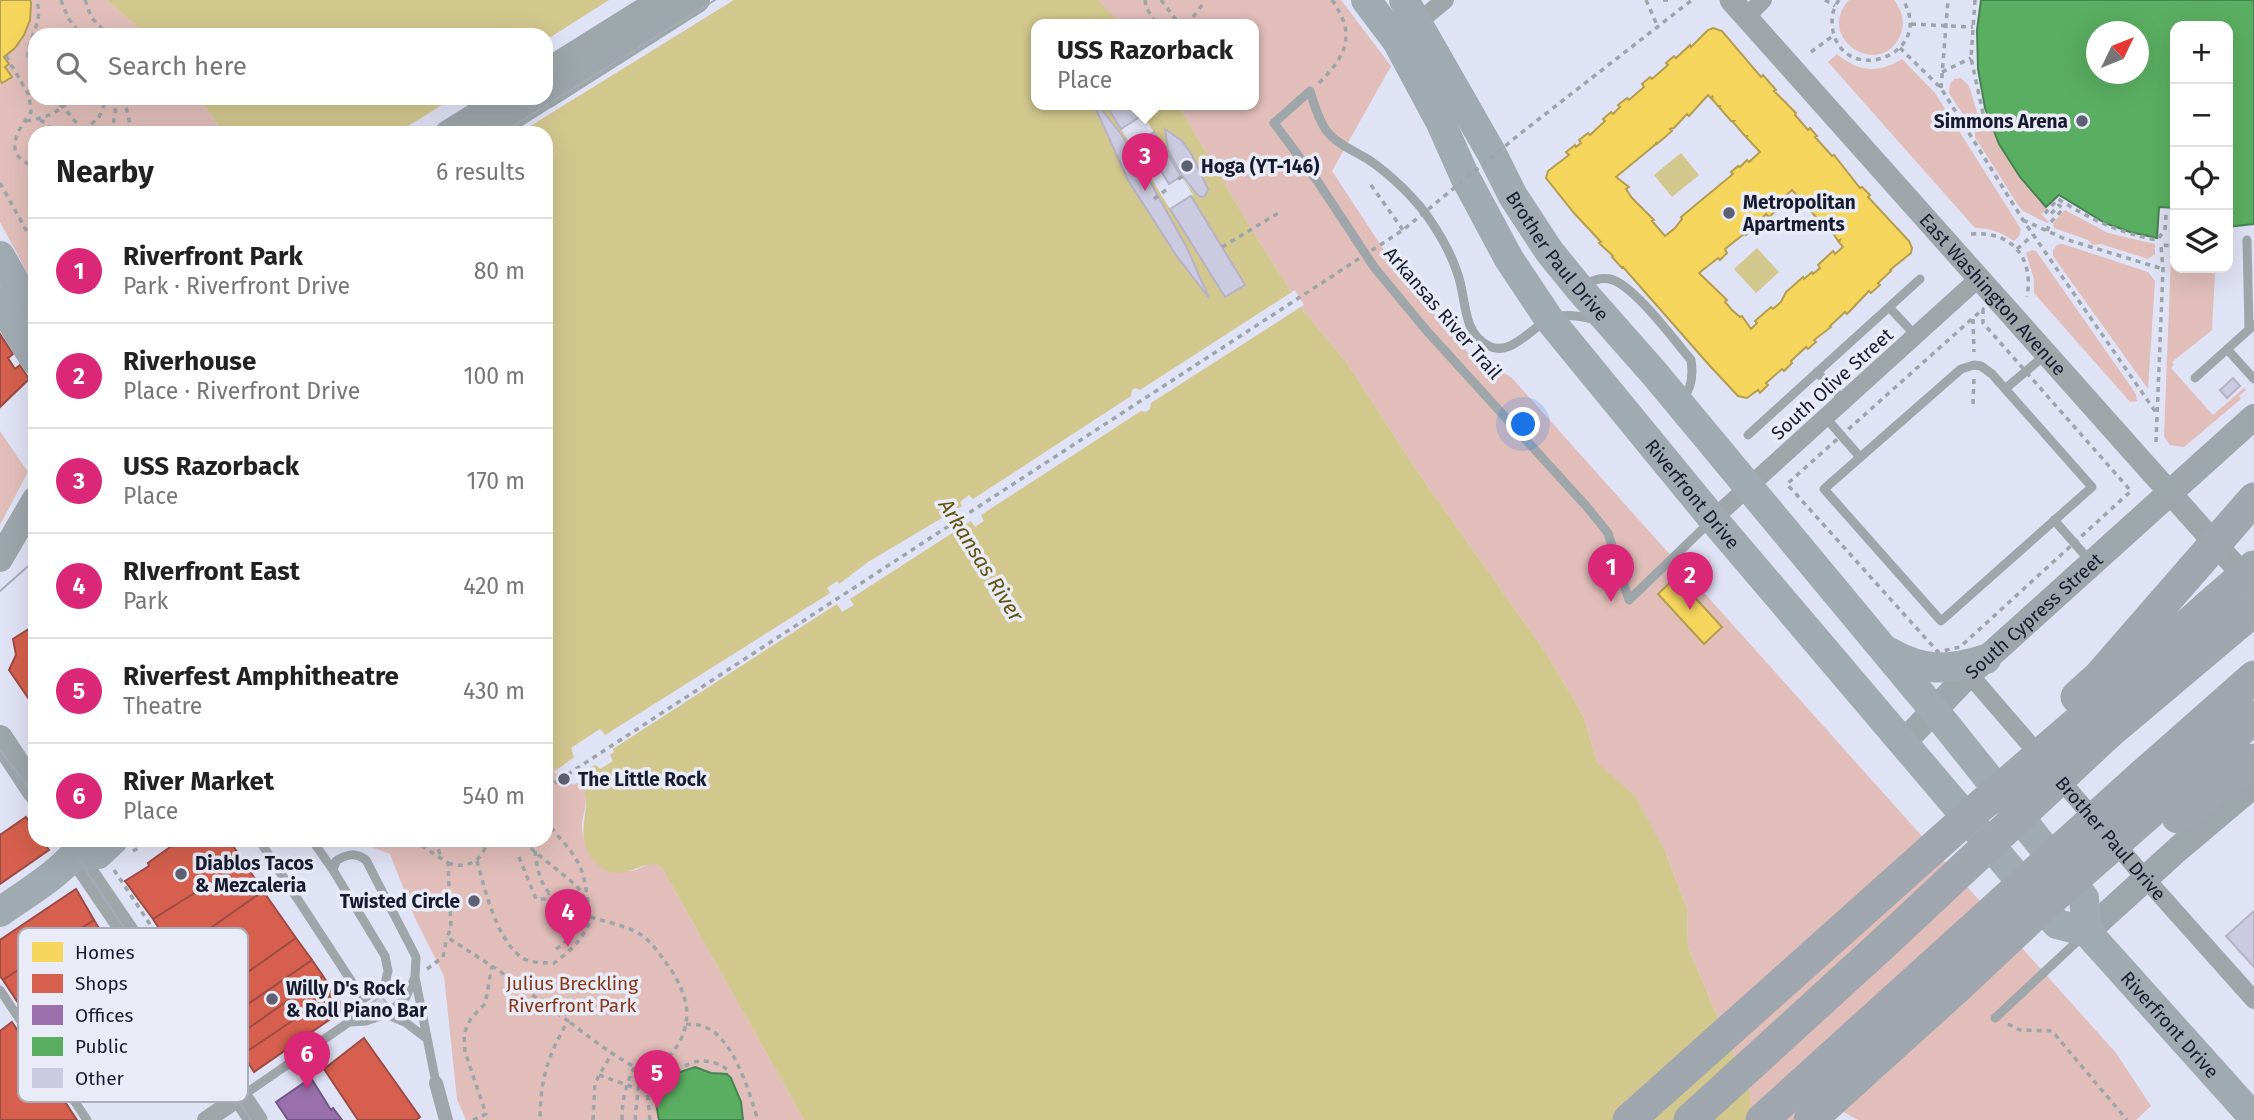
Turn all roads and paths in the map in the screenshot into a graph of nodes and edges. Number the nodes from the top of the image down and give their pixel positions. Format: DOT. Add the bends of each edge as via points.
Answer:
graph roads {
  1 [pos="36,0"];
  2 [pos="61,0"];
  3 [pos="85,0"];
  4 [pos="661,0"];
  5 [pos="696,0"];
  6 [pos="1145,0"];
  7 [pos="1161,0"];
  8 [pos="1332,0"];
  9 [pos="1366,0"];
  10 [pos="1445,0"];
  11 [pos="1646,0"];
  12 [pos="1663,0"];
  13 [pos="1670,0"];
  14 [pos="1692,0"];
  15 [pos="1763,0"];
  16 [pos="1825,0"];
  17 [pos="1839,0"];
  18 [pos="1948,0"];
  19 [pos="1975,0"];
  20 [pos="1205,1"];
  21 [pos="1905,1"];
  22 [pos="1835,6"];
  23 [pos="1739,8"];
  24 [pos="1153,19"];
  25 [pos="1175,19"];
  26 [pos="1192,19"];
  27 [pos="1406,21"];
  28 [pos="1911,24"];
  29 [pos="1657,25"];
  30 [pos="1945,26"];
  31 [pos="1973,27"];
  32 [pos="36,28"];
  33 [pos="76,28"];
  34 [pos="101,28"];
  35 [pos="1834,35"];
  36 [pos="1900,48"];
  37 [pos="1811,52"];
  38 [pos="6,56"];
  39 [pos="1971,58"];
  40 [pos="553,68"];
  41 [pos="1942,72"];
  42 [pos="1941,88"];
  43 [pos="553,91"];
  44 [pos="1310,91"];
  45 [pos="28,94"];
  46 [pos="31,105"];
  47 [pos="60,105"];
  48 [pos="66,105"];
  49 [pos="104,105"];
  50 [pos="116,105"];
  51 [pos="126,105"];
  52 [pos="493,105"];
  53 [pos="531,105"];
  54 [pos="64,108"];
  55 [pos="1988,116"];
  56 [pos="40,120"];
  57 [pos="24,122"];
  58 [pos="49,126"];
  59 [pos="79,126"];
  60 [pos="90,126"];
  61 [pos="113,126"];
  62 [pos="130,126"];
  63 [pos="459,126"];
  64 [pos="498,126"];
  65 [pos="1137,145"];
  66 [pos="1127,152"];
  67 [pos="28,163"];
  68 [pos="1184,176"];
  69 [pos="1178,179"];
  70 [pos="0,183"];
  71 [pos="1371,185"];
  72 [pos="1166,190"];
  73 [pos="1154,199"];
  74 [pos="1280,212"];
  75 [pos="2170,214"];
  76 [pos="2023,220"];
  77 [pos="1403,230"];
  78 [pos="2165,230"];
  79 [pos="2170,230"];
  80 [pos="2047,231"];
  81 [pos="28,233"];
  82 [pos="1971,234"];
  83 [pos="2033,235"];
  84 [pos="2247,240"];
  85 [pos="2170,246"];
  86 [pos="1222,247"];
  87 [pos="1370,249"];
  88 [pos="2017,250"];
  89 [pos="0,256"];
  90 [pos="1376,258"];
  91 [pos="2163,269"];
  92 [pos="1979,278"];
  93 [pos="1920,279"];
  94 [pos="1579,288"];
  95 [pos="2027,297"];
  96 [pos="0,302"];
  97 [pos="28,305"];
  98 [pos="1889,307"];
  99 [pos="1549,319"];
  100 [pos="1612,324"];
  101 [pos="2252,327"];
  102 [pos="1916,337"];
  103 [pos="28,348"];
  104 [pos="2227,349"];
  105 [pos="2046,354"];
  106 [pos="2025,371"];
  107 [pos="1817,372"];
  108 [pos="2195,378"];
  109 [pos="2254,379"];
  110 [pos="2005,389"];
  111 [pos="1844,401"];
  112 [pos="1679,403"];
  113 [pos="2157,414"];
  114 [pos="2254,417"];
  115 [pos="1826,418"];
  116 [pos="1748,435"];
  117 [pos="1841,435"];
  118 [pos="2156,442"];
  119 [pos="1860,457"];
  120 [pos="1748,486"];
  121 [pos="2170,493"];
  122 [pos="2254,499"];
  123 [pos="28,511"];
  124 [pos="1713,519"];
  125 [pos="2054,520"];
  126 [pos="28,538"];
  127 [pos="2074,542"];
  128 [pos="0,559"];
  129 [pos="0,564"];
  130 [pos="2092,564"];
  131 [pos="2254,567"];
  132 [pos="2254,587"];
  133 [pos="2254,610"];
  134 [pos="1881,648"];
  135 [pos="1978,666"];
  136 [pos="2254,677"];
  137 [pos="1934,710"];
  138 [pos="2091,715"];
  139 [pos="2254,717"];
  140 [pos="0,737"];
  141 [pos="1902,744"];
  142 [pos="28,780"];
  143 [pos="2252,783"];
  144 [pos="553,784"];
  145 [pos="2162,797"];
  146 [pos="553,830"];
  147 [pos="75,847"];
  148 [pos="77,847"];
  149 [pos="82,847"];
  150 [pos="264,847"];
  151 [pos="317,847"];
  152 [pos="425,847"];
  153 [pos="437,847"];
  154 [pos="485,847"];
  155 [pos="531,847"];
  156 [pos="535,847"];
  157 [pos="112,852"];
  158 [pos="535,852"];
  159 [pos="440,856"];
  160 [pos="519,857"];
  161 [pos="477,861"];
  162 [pos="448,863"];
  163 [pos="333,870"];
  164 [pos="2146,879"];
  165 [pos="549,893"];
  166 [pos="587,902"];
  167 [pos="0,912"];
  168 [pos="589,916"];
  169 [pos="130,928"];
  170 [pos="157,928"];
  171 [pos="2087,932"];
  172 [pos="446,937"];
  173 [pos="556,949"];
  174 [pos="492,966"];
  175 [pos="415,977"];
  176 [pos="0,990"];
  177 [pos="363,999"];
  178 [pos="2254,1000"];
  179 [pos="386,1014"];
  180 [pos="18,1017"];
  181 [pos="1995,1018"];
  182 [pos="568,1021"];
  183 [pos="349,1022"];
  184 [pos="685,1024"];
  185 [pos="426,1038"];
  186 [pos="612,1053"];
  187 [pos="635,1066"];
  188 [pos="727,1069"];
  189 [pos="645,1072"];
  190 [pos="653,1073"];
  191 [pos="600,1075"];
  192 [pos="436,1083"];
  193 [pos="626,1084"];
  194 [pos="638,1089"];
  195 [pos="248,1091"];
  196 [pos="75,1102"];
  197 [pos="233,1102"];
  198 [pos="243,1102"];
  199 [pos="486,1114"];
  200 [pos="2254,1118"];
  201 [pos="87,1120"];
  202 [pos="206,1120"];
  203 [pos="256,1120"];
  204 [pos="446,1120"];
  205 [pos="473,1120"];
  206 [pos="489,1120"];
  207 [pos="540,1120"];
  208 [pos="593,1120"];
  209 [pos="622,1120"];
  210 [pos="634,1120"];
  211 [pos="650,1120"];
  212 [pos="758,1120"];
  213 [pos="1629,1120"];
  214 [pos="1690,1120"];
  215 [pos="1762,1120"];
  216 [pos="1810,1120"];
  217 [pos="2127,1120"];
  1 -- 32 [label="path"];
  2 -- 33 [label="path"];
  3 -- 34 [label="path"];
  4 -- 40 [label="main road"];
  5 -- 43 [label="main road"];
  6 -- 24 [label="path"];
  7 -- 25 [label="path"];
  8 -- 44 [label="path" via="1346,30 1346,44 1336,65"];
  9 -- 27 [label="main road, Riverfront Drive"];
  10 -- 27 [label="street"];
  11 -- 29 [label="path"];
  12 -- 13 [label="path"];
  14 -- 29 [label="path"];
  15 -- 23 [label="street"];
  16 -- 22 [label="path"];
  17 -- 22 [label="path"];
  18 -- 30 [label="path"];
  19 -- 31 [label="path"];
  20 -- 26 [label="path"];
  21 -- 28 [label="path"];
  22 -- 35 [label="path" via="1831,20"];
  23 -- 92 [label="street, East Washington Avenue"];
  27 -- 94 [label="main road, Brother Paul Drive" via="1524,215"];
  27 -- 99 [label="main road, Riverfront Drive" via="1465,177 1509,259"];
  28 -- 30 [label="path"];
  28 -- 36 [label="path"];
  29 -- 77 [label="path, bridge"];
  30 -- 31 [label="path"];
  30 -- 41 [label="path"];
  31 -- 39 [label="path"];
  35 -- 36 [label="path" via="1842,49 1870,61 1885,59"];
  35 -- 37 [label="path"];
  36 -- 42 [label="path"];
  38 -- 45 [label="path"];
  39 -- 41 [label="path"];
  39 -- 55 [label="path" via="1984,118"];
  41 -- 42 [label="path"];
  42 -- 76 [label="path"];
  44 -- 99 [label="lane" via="1331,136 1382,170 1429,218 1458,273 1470,327 1479,340 1492,348 1507,347"];
  44 -- 124 [label="lane" via="1274,123 1382,278 1608,533 1629,600"];
  46 -- 57 [label="path" via="32,112"];
  47 -- 54 [label="path"];
  48 -- 54 [label="path"];
  49 -- 60 [label="path"];
  50 -- 61 [label="path"];
  51 -- 62 [label="path"];
  52 -- 63 [label="main road"];
  53 -- 64 [label="main road"];
  54 -- 56 [label="path"];
  54 -- 59 [label="path"];
  56 -- 57 [label="path"];
  56 -- 58 [label="path"];
  57 -- 67 [label="path" via="14,139 15,148"];
  65 -- 66 [label="path"];
  68 -- 69 [label="path"];
  70 -- 81 [label="path"];
  71 -- 77 [label="path"];
  72 -- 73 [label="path"];
  74 -- 86 [label="path"];
  75 -- 78 [label="path" via="2166,214"];
  76 -- 80 [label="path"];
  76 -- 83 [label="path"];
  77 -- 144 [label="path, bridge"];
  78 -- 79 [label="path"];
  78 -- 80 [label="path" via="2157,240 2130,235 2058,199 2046,212 2050,215 2059,205 2063,209"];
  80 -- 91 [label="path"];
  82 -- 88 [label="path" via="1999,237"];
  83 -- 88 [label="path"];
  83 -- 113 [label="path"];
  84 -- 101 [label="lane"];
  85 -- 91 [label="path" via="2161,245"];
  87 -- 90 [label="path, Arkansas River Trail"];
  88 -- 95 [label="path" via="2028,268"];
  89 -- 97 [label="main road"];
  91 -- 113 [label="path"];
  92 -- 102 [label="street, South Olive Street"];
  92 -- 105 [label="street, East Washington Avenue"];
  93 -- 98 [label="lane"];
  94 -- 100 [label="main road, Brother Paul Drive"];
  94 -- 112 [label="lane" via="1593,280 1609,279 1628,287 1691,360 1688,392"];
  96 -- 103 [label="main road"];
  98 -- 102 [label="lane"];
  98 -- 107 [label="lane"];
  99 -- 100 [label="lane" via="1567,315"];
  99 -- 124 [label="main road, Riverfront Drive"];
  100 -- 112 [label="main road, Brother Paul Drive"];
  101 -- 104 [label="lane"];
  102 -- 111 [label="street, South Olive Street"];
  104 -- 108 [label="lane"];
  104 -- 109 [label="lane"];
  105 -- 106 [label="lane"];
  105 -- 121 [label="street, East Washington Avenue"];
  106 -- 110 [label="lane"];
  106 -- 117 [label="path" via="1983,323 1983,309"];
  106 -- 127 [label="path" via="2131,491"];
  107 -- 111 [label="lane"];
  107 -- 116 [label="lane"];
  110 -- 119 [label="lane" via="1981,366 1967,366"];
  110 -- 125 [label="lane" via="2092,487"];
  111 -- 115 [label="street, South Olive Street"];
  112 -- 120 [label="main road, Brother Paul Drive"];
  113 -- 118 [label="path"];
  114 -- 121 [label="main road, South Cypress Street"];
  115 -- 117 [label="lane"];
  115 -- 120 [label="street, South Olive Street"];
  117 -- 119 [label="lane"];
  117 -- 127 [label="path" via="1787,484 1938,652 1960,647"];
  119 -- 125 [label="lane" via="1824,489 1941,621"];
  120 -- 124 [label="street, South Olive Street"];
  120 -- 134 [label="main road"];
  121 -- 130 [label="main road, South Cypress Street"];
  121 -- 132 [label="street, East Washington Avenue"];
  122 -- 138 [label="highway, bridge" via="2099,677"];
  123 -- 128 [label="main road"];
  124 -- 141 [label="main road, Riverfront Drive"];
  125 -- 127 [label="lane"];
  126 -- 129 [label="main road"];
  127 -- 130 [label="lane"];
  130 -- 135 [label="main road, South Cypress Street"];
  131 -- 138 [label="highway, bridge"];
  133 -- 138 [label="highway" via="2218,642"];
  134 -- 135 [label="main road" via="1919,666"];
  134 -- 137 [label="main road"];
  135 -- 137 [label="main road, South Cypress Street"];
  135 -- 164 [label="street, Brother Paul Drive"];
  136 -- 145 [label="highway"];
  137 -- 141 [label="main road, South Cypress Street"];
  137 -- 171 [label="main road" via="2084,898"];
  138 -- 213 [label="highway, bridge" via="1982,788 1977,809"];
  138 -- 214 [label="highway, bridge" via="1886,941"];
  139 -- 145 [label="highway"];
  140 -- 142 [label="main road"];
  141 -- 171 [label="main road, Riverfront Drive" via="2057,924"];
  143 -- 145 [label="highway"];
  143 -- 164 [label="main road"];
  145 -- 215 [label="highway, bridge"];
  145 -- 216 [label="highway, bridge"];
  146 -- 166 [label="path" via="578,862"];
  147 -- 167 [label="main road" via="58,872"];
  148 -- 169 [label="street"];
  149 -- 157 [label="main road"];
  150 -- 177 [label="lane"];
  151 -- 163 [label="lane"];
  152 -- 159 [label="path"];
  153 -- 159 [label="path"];
  154 -- 161 [label="path"];
  155 -- 158 [label="path"];
  156 -- 158 [label="path"];
  157 -- 170 [label="path"];
  158 -- 165 [label="path" via="536,867"];
  158 -- 166 [label="path" via="577,886"];
  159 -- 162 [label="path"];
  160 -- 165 [label="path" via="536,899 546,899"];
  161 -- 162 [label="path" via="463,866"];
  161 -- 168 [label="path" via="499,927 522,958 554,964 573,947 589,924"];
  162 -- 172 [label="path" via="451,928"];
  163 -- 175 [label="lane" via="336,861 350,854 366,860 416,957"];
  163 -- 177 [label="lane" via="385,956 385,984"];
  164 -- 171 [label="main road"];
  164 -- 178 [label="street, Brother Paul Drive"];
  165 -- 168 [label="path"];
  166 -- 168 [label="path"];
  168 -- 173 [label="path"];
  168 -- 184 [label="path" via="638,933 653,946 683,990"];
  171 -- 181 [label="lane"];
  171 -- 200 [label="main road, Riverfront Drive"];
  172 -- 174 [label="path"];
  172 -- 175 [label="path" via="443,957"];
  174 -- 182 [label="path"];
  174 -- 199 [label="path" via="485,1004 464,1034 465,1052"];
  175 -- 179 [label="lane" via="405,999"];
  175 -- 185 [label="lane"];
  176 -- 180 [label="lane"];
  177 -- 183 [label="lane"];
  179 -- 183 [label="lane"];
  179 -- 185 [label="lane" via="405,1021"];
  181 -- 217 [label="path" via="2020,1030 2052,1031"];
  182 -- 186 [label="path"];
  182 -- 207 [label="path" via="543,1076"];
  183 -- 195 [label="lane"];
  184 -- 190 [label="path" via="677,1049"];
  184 -- 212 [label="path" via="705,1026 731,1052"];
  185 -- 192 [label="lane"];
  186 -- 187 [label="path"];
  186 -- 191 [label="path"];
  187 -- 189 [label="path"];
  187 -- 193 [label="path"];
  188 -- 190 [label="path" via="709,1060 691,1062 667,1083"];
  189 -- 190 [label="path"];
  189 -- 194 [label="path"];
  190 -- 211 [label="path" via="648,1090"];
  191 -- 193 [label="path"];
  191 -- 208 [label="path" via="595,1083"];
  192 -- 204 [label="street"];
  193 -- 194 [label="path"];
  193 -- 209 [label="path"];
  194 -- 210 [label="path"];
  196 -- 201 [label="lane"];
  197 -- 202 [label="street"];
  198 -- 203 [label="street"];
  199 -- 205 [label="path"];
  199 -- 206 [label="path"];
}
